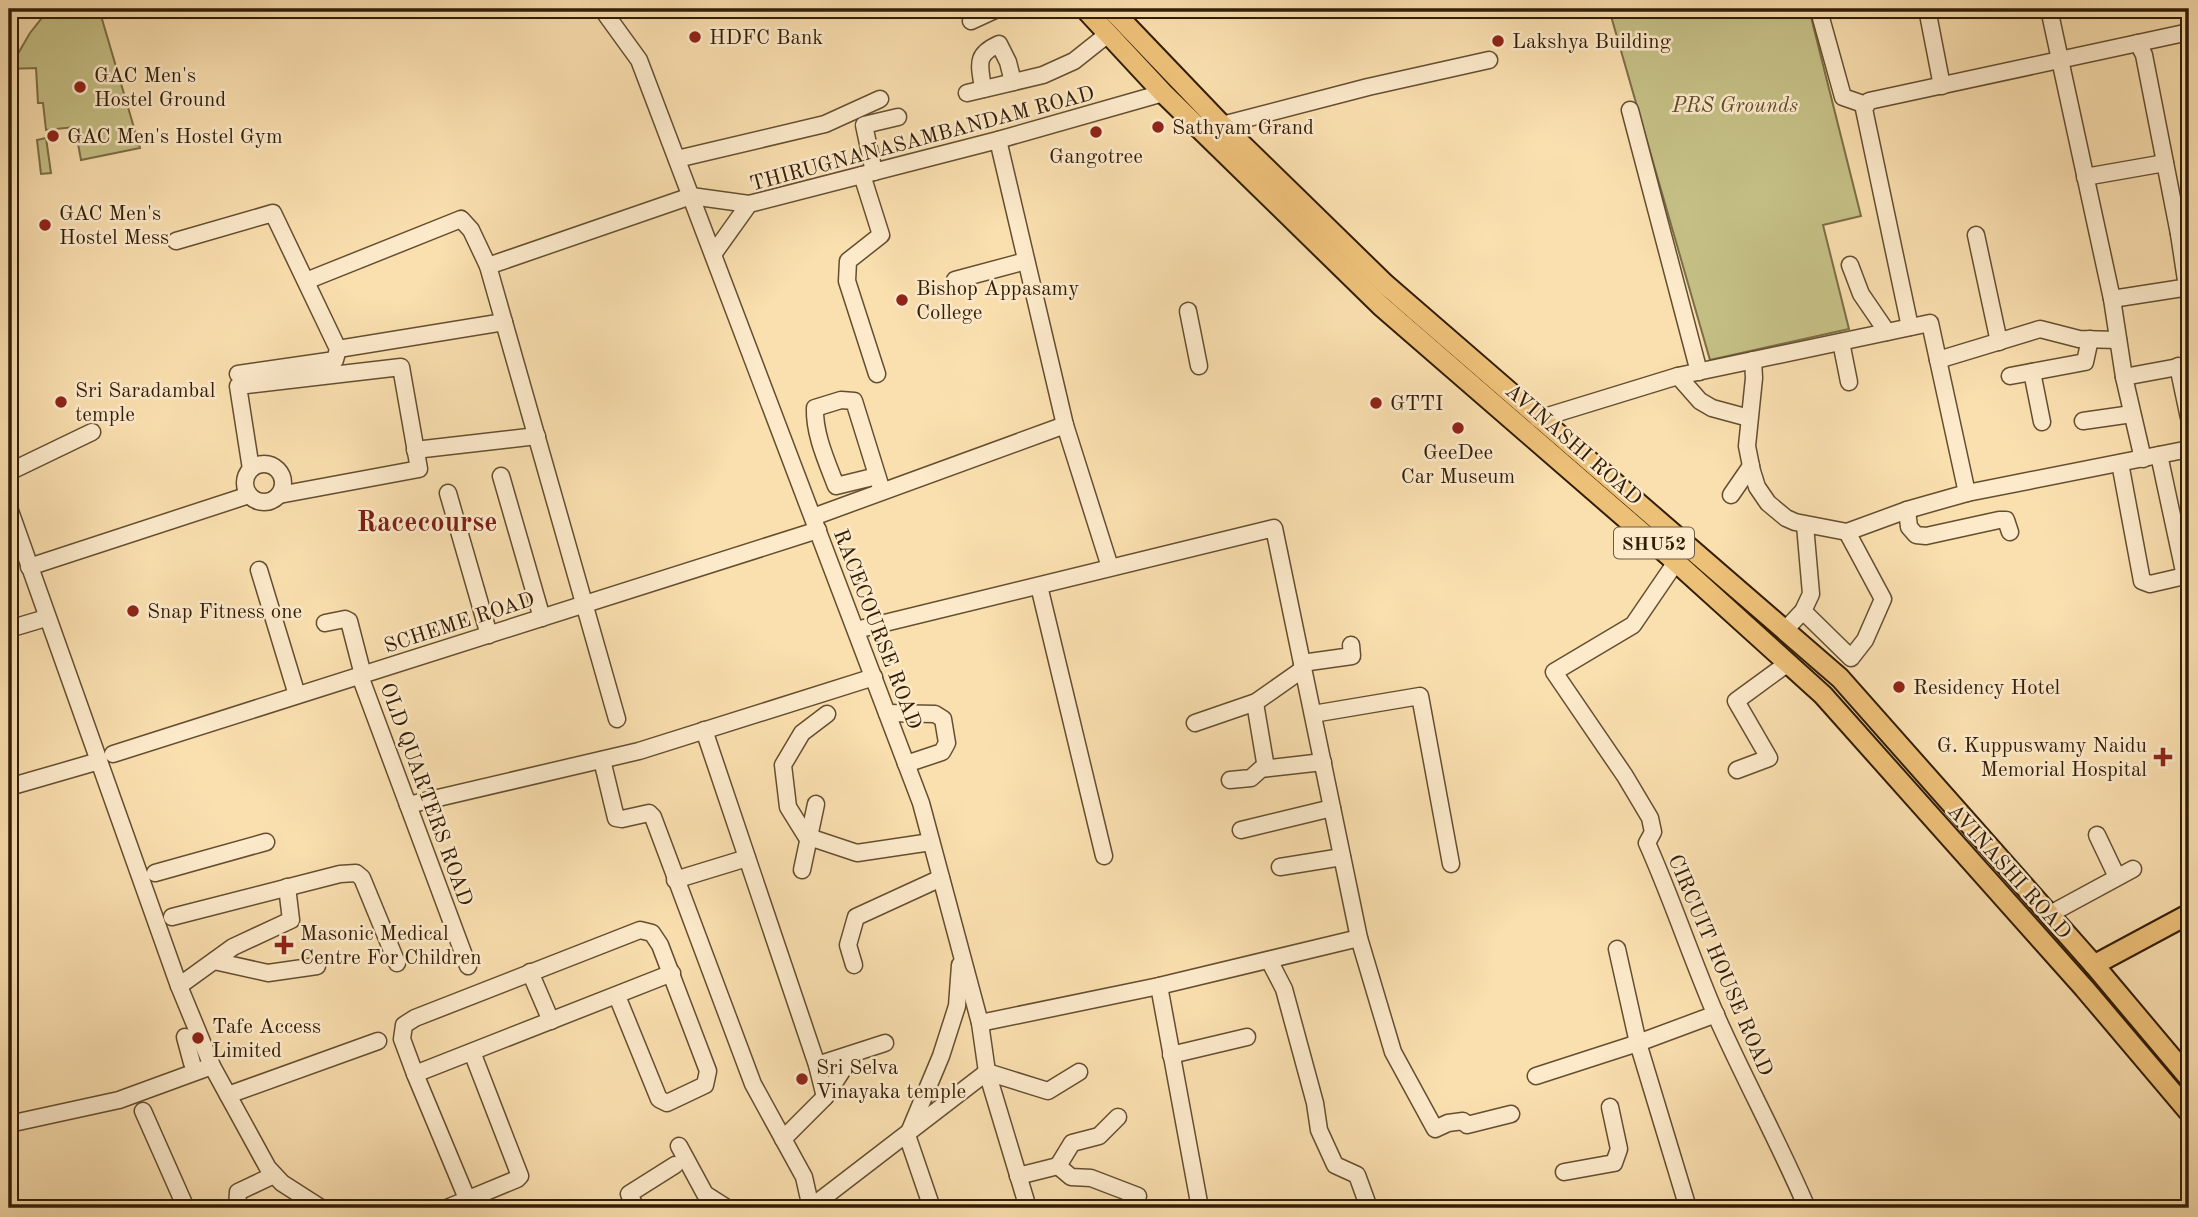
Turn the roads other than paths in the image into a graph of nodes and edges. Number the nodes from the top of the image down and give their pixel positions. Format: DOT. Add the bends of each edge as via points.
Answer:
graph roads {
  1 [pos="602,9"];
  2 [pos="997,9"];
  3 [pos="1084,9"];
  4 [pos="1111,9"];
  5 [pos="1927,9"];
  6 [pos="2049,9"];
  7 [pos="1821,18"];
  8 [pos="971,21"];
  9 [pos="2189,32"];
  10 [pos="1108,34"];
  11 [pos="2138,43"];
  12 [pos="1489,60"];
  13 [pos="2059,60"];
  14 [pos="1013,82"];
  15 [pos="1942,86"];
  16 [pos="1163,93"];
  17 [pos="880,99"];
  18 [pos="1866,105"];
  19 [pos="1630,110"];
  20 [pos="898,117"];
  21 [pos="1222,125"];
  22 [pos="998,140"];
  23 [pos="677,159"];
  24 [pos="2165,163"];
  25 [pos="868,174"];
  26 [pos="2085,177"];
  27 [pos="691,196"];
  28 [pos="749,204"];
  29 [pos="2184,233"];
  30 [pos="1976,235"];
  31 [pos="176,241"];
  32 [pos="713,253"];
  33 [pos="1026,261"];
  34 [pos="1850,265"];
  35 [pos="488,267"];
  36 [pos="955,280"];
  37 [pos="306,281"];
  38 [pos="2188,287"];
  39 [pos="2112,299"];
  40 [pos="1188,311"];
  41 [pos="504,322"];
  42 [pos="1910,327"];
  43 [pos="1886,332"];
  44 [pos="2090,339"];
  45 [pos="2118,340"];
  46 [pos="1841,342"];
  47 [pos="1999,342"];
  48 [pos="338,349"];
  49 [pos="1753,360"];
  50 [pos="1938,360"];
  51 [pos="2184,365"];
  52 [pos="1199,366"];
  53 [pos="1699,372"];
  54 [pos="2032,372"];
  55 [pos="238,374"];
  56 [pos="877,374"];
  57 [pos="1678,376"];
  58 [pos="2010,376"];
  59 [pos="2124,377"];
  60 [pos="1849,382"];
  61 [pos="2132,414"];
  62 [pos="1749,418"];
  63 [pos="2189,418"];
  64 [pos="1538,419"];
  65 [pos="2083,421"];
  66 [pos="2042,422"];
  67 [pos="1065,425"];
  68 [pos="92,432"];
  69 [pos="537,436"];
  70 [pos="2189,449"];
  71 [pos="415,450"];
  72 [pos="2159,455"];
  73 [pos="2143,459"];
  74 [pos="2120,463"];
  75 [pos="1751,466"];
  76 [pos="251,468"];
  77 [pos="9,472"];
  78 [pos="501,476"];
  79 [pos="880,484"];
  80 [pos="448,493"];
  81 [pos="1967,493"];
  82 [pos="249,495"];
  83 [pos="279,495"];
  84 [pos="1731,495"];
  85 [pos="9,508"];
  86 [pos="1906,510"];
  87 [pos="815,524"];
  88 [pos="1805,525"];
  89 [pos="1847,532"];
  90 [pos="2010,532"];
  91 [pos="1676,562"];
  92 [pos="29,567"];
  93 [pos="1111,567"];
  94 [pos="259,570"];
  95 [pos="2187,575"];
  96 [pos="1039,586"];
  97 [pos="585,604"];
  98 [pos="1802,611"];
  99 [pos="46,618"];
  100 [pos="542,618"];
  101 [pos="325,623"];
  102 [pos="9,629"];
  103 [pos="856,630"];
  104 [pos="1785,630"];
  105 [pos="489,635"];
  106 [pos="1351,645"];
  107 [pos="1788,663"];
  108 [pos="1303,666"];
  109 [pos="361,675"];
  110 [pos="874,677"];
  111 [pos="298,695"];
  112 [pos="1255,703"];
  113 [pos="887,713"];
  114 [pos="827,714"];
  115 [pos="1313,714"];
  116 [pos="617,719"];
  117 [pos="1195,723"];
  118 [pos="704,730"];
  119 [pos="106,758"];
  120 [pos="601,760"];
  121 [pos="1323,762"];
  122 [pos="906,764"];
  123 [pos="1266,768"];
  124 [pos="1737,770"];
  125 [pos="1230,780"];
  126 [pos="9,787"];
  127 [pos="816,804"];
  128 [pos="408,805"];
  129 [pos="1332,808"];
  130 [pos="1241,830"];
  131 [pos="2097,835"];
  132 [pos="809,837"];
  133 [pos="266,842"];
  134 [pos="931,842"];
  135 [pos="1104,856"];
  136 [pos="1342,857"];
  137 [pos="747,858"];
  138 [pos="1451,864"];
  139 [pos="1279,866"];
  140 [pos="2133,869"];
  141 [pos="802,870"];
  142 [pos="155,873"];
  143 [pos="2117,877"];
  144 [pos="941,878"];
  145 [pos="675,880"];
  146 [pos="286,887"];
  147 [pos="2050,914"];
  148 [pos="2189,914"];
  149 [pos="172,917"];
  150 [pos="1359,938"];
  151 [pos="1617,949"];
  152 [pos="961,956"];
  153 [pos="1269,960"];
  154 [pos="214,961"];
  155 [pos="397,963"];
  156 [pos="854,965"];
  157 [pos="2094,965"];
  158 [pos="317,966"];
  159 [pos="468,967"];
  160 [pos="530,972"];
  161 [pos="672,973"];
  162 [pos="179,986"];
  163 [pos="1159,986"];
  164 [pos="618,996"];
  165 [pos="1716,1014"];
  166 [pos="551,1021"];
  167 [pos="980,1023"];
  168 [pos="185,1037"];
  169 [pos="1247,1037"];
  170 [pos="378,1041"];
  171 [pos="885,1043"];
  172 [pos="1638,1043"];
  173 [pos="472,1052"];
  174 [pos="853,1054"];
  175 [pos="1171,1055"];
  176 [pos="210,1061"];
  177 [pos="192,1063"];
  178 [pos="817,1065"];
  179 [pos="987,1072"];
  180 [pos="1079,1072"];
  181 [pos="415,1074"];
  182 [pos="1536,1076"];
  183 [pos="2189,1078"];
  184 [pos="117,1090"];
  185 [pos="228,1095"];
  186 [pos="825,1097"];
  187 [pos="1610,1107"];
  188 [pos="143,1111"];
  189 [pos="2189,1112"];
  190 [pos="1511,1114"];
  191 [pos="1118,1117"];
  192 [pos="9,1124"];
  193 [pos="908,1134"];
  194 [pos="783,1139"];
  195 [pos="679,1146"];
  196 [pos="675,1165"];
  197 [pos="1058,1166"];
  198 [pos="1564,1172"];
  199 [pos="1018,1176"];
  200 [pos="278,1179"];
  201 [pos="1138,1196"];
  202 [pos="468,1200"];
  203 [pos="186,1208"];
  204 [pos="237,1208"];
  205 [pos="300,1208"];
  206 [pos="321,1208"];
  207 [pos="447,1208"];
  208 [pos="636,1208"];
  209 [pos="727,1208"];
  210 [pos="810,1208"];
  211 [pos="932,1208"];
  212 [pos="1028,1208"];
  213 [pos="1200,1208"];
  214 [pos="1369,1208"];
  215 [pos="1688,1208"];
  216 [pos="1807,1208"];
  1 -- 23 [label="street, RACECOURSE ROAD" via="639,60"];
  2 -- 8 [label="street"];
  3 -- 10 [label="main road, AVINASHI ROAD / SHU52"];
  4 -- 21 [label="main road, AVINASHI ROAD / SHU52"];
  5 -- 15 [label="street"];
  6 -- 13 [label="street"];
  7 -- 18 [label="street" via="1843,97"];
  9 -- 11 [label="street"];
  10 -- 14 [label="street" via="1074,61"];
  10 -- 16 [label="main road, AVINASHI ROAD / SHU52"];
  11 -- 13 [label="street"];
  11 -- 24 [label="street"];
  12 -- 21 [label="street"];
  13 -- 15 [label="street"];
  13 -- 26 [label="street"];
  14 -- 14 [label="street" via="975,91 981,55 988,48 999,44"];
  15 -- 18 [label="street" via="1878,98"];
  16 -- 22 [label="street, THIRUGNANASAMBANDAM ROAD"];
  16 -- 91 [label="main road, AVINASHI ROAD / SHU52" via="1381,306"];
  17 -- 23 [label="street" via="825,124"];
  18 -- 42 [label="street"];
  19 -- 53 [label="street"];
  20 -- 25 [label="street" via="863,125"];
  21 -- 64 [label="main road, AVINASHI ROAD / SHU52" via="1385,284"];
  22 -- 25 [label="street, THIRUGNANASAMBANDAM ROAD"];
  22 -- 33 [label="street"];
  23 -- 27 [label="street, RACECOURSE ROAD"];
  24 -- 26 [label="street"];
  24 -- 29 [label="street"];
  25 -- 28 [label="street, THIRUGNANASAMBANDAM ROAD"];
  25 -- 56 [label="street" via="881,235 848,261 848,281"];
  26 -- 39 [label="street"];
  27 -- 28 [label="street"];
  27 -- 32 [label="street, RACECOURSE ROAD"];
  27 -- 35 [label="street"];
  28 -- 32 [label="street, THIRUGNANASAMBANDAM ROAD"];
  29 -- 38 [label="street"];
  30 -- 47 [label="street"];
  31 -- 37 [label="street" via="273,213"];
  32 -- 87 [label="street, RACECOURSE ROAD"];
  33 -- 36 [label="street"];
  33 -- 67 [label="street"];
  34 -- 43 [label="street" via="1861,294"];
  35 -- 37 [label="street" via="461,219"];
  35 -- 41 [label="street"];
  37 -- 48 [label="street"];
  38 -- 39 [label="street"];
  39 -- 45 [label="street"];
  40 -- 52 [label="street"];
  41 -- 48 [label="street"];
  41 -- 69 [label="street"];
  42 -- 43 [label="street"];
  42 -- 50 [label="street" via="1930,323"];
  43 -- 46 [label="street"];
  44 -- 45 [label="street"];
  44 -- 47 [label="street" via="2040,329"];
  44 -- 54 [label="street" via="2085,362"];
  45 -- 59 [label="street"];
  46 -- 49 [label="street"];
  46 -- 60 [label="street"];
  47 -- 50 [label="street"];
  48 -- 55 [label="street" via="335,360"];
  49 -- 53 [label="street"];
  49 -- 62 [label="street"];
  50 -- 81 [label="street"];
  51 -- 59 [label="street"];
  51 -- 63 [label="street"];
  53 -- 57 [label="street"];
  54 -- 58 [label="street"];
  54 -- 66 [label="street"];
  57 -- 62 [label="street" via="1700,401"];
  57 -- 64 [label="street"];
  59 -- 61 [label="street"];
  61 -- 65 [label="street"];
  61 -- 73 [label="street"];
  62 -- 75 [label="street"];
  64 -- 104 [label="main road, AVINASHI ROAD / SHU52"];
  67 -- 79 [label="street"];
  67 -- 93 [label="street"];
  68 -- 77 [label="street"];
  69 -- 71 [label="street"];
  69 -- 97 [label="street"];
  70 -- 72 [label="street"];
  71 -- 76 [label="street" via="401,367 238,386"];
  71 -- 83 [label="street" via="419,469"];
  72 -- 73 [label="street"];
  72 -- 95 [label="street"];
  73 -- 74 [label="street"];
  74 -- 81 [label="street"];
  74 -- 95 [label="street" via="2142,581 2150,584"];
  75 -- 84 [label="street"];
  75 -- 88 [label="street" via="1768,503"];
  76 -- 82 [label="street" via="244,482"];
  76 -- 83 [label="street" via="267,464 278,470 283,482"];
  78 -- 100 [label="street"];
  79 -- 79 [label="street" via="854,401 816,408 815,419 836,486"];
  79 -- 87 [label="street, SCHEME ROAD"];
  80 -- 105 [label="street"];
  81 -- 86 [label="street"];
  82 -- 83 [label="street" via="264,503"];
  82 -- 92 [label="street"];
  85 -- 92 [label="street"];
  86 -- 89 [label="street"];
  86 -- 90 [label="street" via="1909,527 1916,535 1998,520 2006,520"];
  87 -- 97 [label="street, SCHEME ROAD"];
  87 -- 103 [label="street, RACECOURSE ROAD"];
  88 -- 89 [label="street"];
  88 -- 98 [label="street" via="1811,594"];
  89 -- 98 [label="street" via="1883,599 1865,640 1851,659"];
  91 -- 107 [label="main road, AVINASHI ROAD / SHU52"];
  91 -- 165 [label="street, CIRCUIT HOUSE ROAD" via="1633,625 1554,672 1650,818 1653,832 1647,843"];
  92 -- 99 [label="street"];
  93 -- 96 [label="street"];
  93 -- 108 [label="street" via="1274,527"];
  94 -- 111 [label="street"];
  96 -- 103 [label="street"];
  96 -- 135 [label="street"];
  97 -- 100 [label="street, SCHEME ROAD"];
  97 -- 116 [label="street"];
  98 -- 104 [label="street"];
  99 -- 102 [label="street"];
  99 -- 119 [label="street"];
  100 -- 105 [label="street, SCHEME ROAD"];
  101 -- 109 [label="street, OLD QUARTERS ROAD" via="349,621"];
  103 -- 110 [label="street, RACECOURSE ROAD"];
  104 -- 147 [label="main road, AVINASHI ROAD / SHU52" via="1840,678"];
  105 -- 109 [label="street, SCHEME ROAD"];
  106 -- 108 [label="street" via="1352,656"];
  107 -- 124 [label="street" via="1736,701 1769,758"];
  107 -- 189 [label="main road, AVINASHI ROAD / SHU52" via="1823,695"];
  108 -- 112 [label="street"];
  108 -- 115 [label="street"];
  109 -- 111 [label="street, SCHEME ROAD"];
  109 -- 128 [label="street, OLD QUARTERS ROAD"];
  110 -- 113 [label="street, RACECOURSE ROAD"];
  110 -- 118 [label="street"];
  111 -- 119 [label="street, SCHEME ROAD"];
  112 -- 117 [label="street"];
  112 -- 123 [label="street"];
  113 -- 122 [label="street, RACECOURSE ROAD"];
  113 -- 122 [label="street" via="935,714 943,719 947,743 942,752"];
  114 -- 132 [label="street" via="802,733 783,765 788,807"];
  115 -- 121 [label="street"];
  115 -- 138 [label="street" via="1420,695"];
  118 -- 120 [label="street"];
  118 -- 137 [label="street"];
  119 -- 126 [label="street, SCHEME ROAD"];
  119 -- 162 [label="street"];
  120 -- 128 [label="street"];
  120 -- 145 [label="street" via="616,818 649,813"];
  121 -- 123 [label="street"];
  121 -- 129 [label="street"];
  122 -- 134 [label="street, RACECOURSE ROAD"];
  123 -- 125 [label="street" via="1251,778"];
  127 -- 132 [label="street"];
  128 -- 159 [label="street, OLD QUARTERS ROAD"];
  129 -- 130 [label="street"];
  129 -- 136 [label="street"];
  131 -- 143 [label="street"];
  132 -- 134 [label="street" via="858,853"];
  132 -- 141 [label="street"];
  133 -- 142 [label="street"];
  134 -- 144 [label="street, RACECOURSE ROAD"];
  136 -- 139 [label="street"];
  136 -- 150 [label="street"];
  137 -- 145 [label="street"];
  137 -- 178 [label="street"];
  140 -- 143 [label="street"];
  143 -- 147 [label="street"];
  144 -- 152 [label="street, RACECOURSE ROAD"];
  144 -- 156 [label="street" via="856,917 848,945"];
  145 -- 194 [label="street" via="753,1084"];
  146 -- 149 [label="street"];
  146 -- 154 [label="street" via="291,920"];
  146 -- 155 [label="street" via="356,873"];
  147 -- 157 [label="main road, AVINASHI ROAD / SHU52"];
  148 -- 157 [label="main road"];
  150 -- 153 [label="street"];
  150 -- 190 [label="street" via="1393,1052 1435,1129"];
  151 -- 172 [label="street"];
  152 -- 167 [label="street, RACECOURSE ROAD"];
  152 -- 193 [label="street" via="957,1006"];
  153 -- 163 [label="street"];
  153 -- 214 [label="street" via="1284,989 1320,1130 1335,1165 1357,1175"];
  154 -- 158 [label="street" via="268,972"];
  154 -- 162 [label="street"];
  157 -- 183 [label="main road, AVINASHI ROAD / SHU52"];
  160 -- 161 [label="street" via="640,930 652,933"];
  160 -- 166 [label="street"];
  160 -- 181 [label="street" via="404,1025 402,1039"];
  161 -- 164 [label="street"];
  161 -- 164 [label="street" via="708,1071 705,1085 667,1102 659,1099"];
  162 -- 176 [label="street"];
  163 -- 167 [label="street"];
  163 -- 175 [label="street"];
  164 -- 166 [label="street"];
  165 -- 172 [label="street"];
  165 -- 216 [label="street, CIRCUIT HOUSE ROAD"];
  166 -- 173 [label="street"];
  167 -- 179 [label="street, RACECOURSE ROAD"];
  168 -- 177 [label="street"];
  169 -- 175 [label="street"];
  170 -- 185 [label="street"];
  171 -- 174 [label="street"];
  172 -- 182 [label="street"];
  172 -- 215 [label="street"];
  173 -- 181 [label="street"];
  173 -- 202 [label="street" via="520,1176"];
  174 -- 178 [label="street"];
  174 -- 186 [label="street"];
  175 -- 213 [label="street"];
  176 -- 177 [label="street"];
  176 -- 185 [label="street"];
  176 -- 192 [label="street" via="119,1100"];
  177 -- 184 [label="street"];
  178 -- 186 [label="street"];
  179 -- 180 [label="street" via="1048,1091"];
  179 -- 193 [label="street"];
  179 -- 199 [label="street, RACECOURSE ROAD"];
  181 -- 202 [label="street"];
  185 -- 200 [label="street"];
  186 -- 194 [label="street"];
  187 -- 198 [label="street" via="1619,1149 1614,1163"];
  188 -- 203 [label="street"];
  191 -- 197 [label="street" via="1099,1136 1072,1143"];
  193 -- 210 [label="street"];
  193 -- 211 [label="street"];
  194 -- 210 [label="street" via="804,1177"];
  195 -- 209 [label="street" via="705,1194"];
  196 -- 208 [label="street" via="629,1194"];
  197 -- 199 [label="street"];
  197 -- 201 [label="street" via="1071,1177 1091,1178"];
  199 -- 212 [label="street, RACECOURSE ROAD"];
  200 -- 204 [label="street" via="238,1192"];
  200 -- 205 [label="street"];
  200 -- 206 [label="street"];
  202 -- 207 [label="street"];
}
